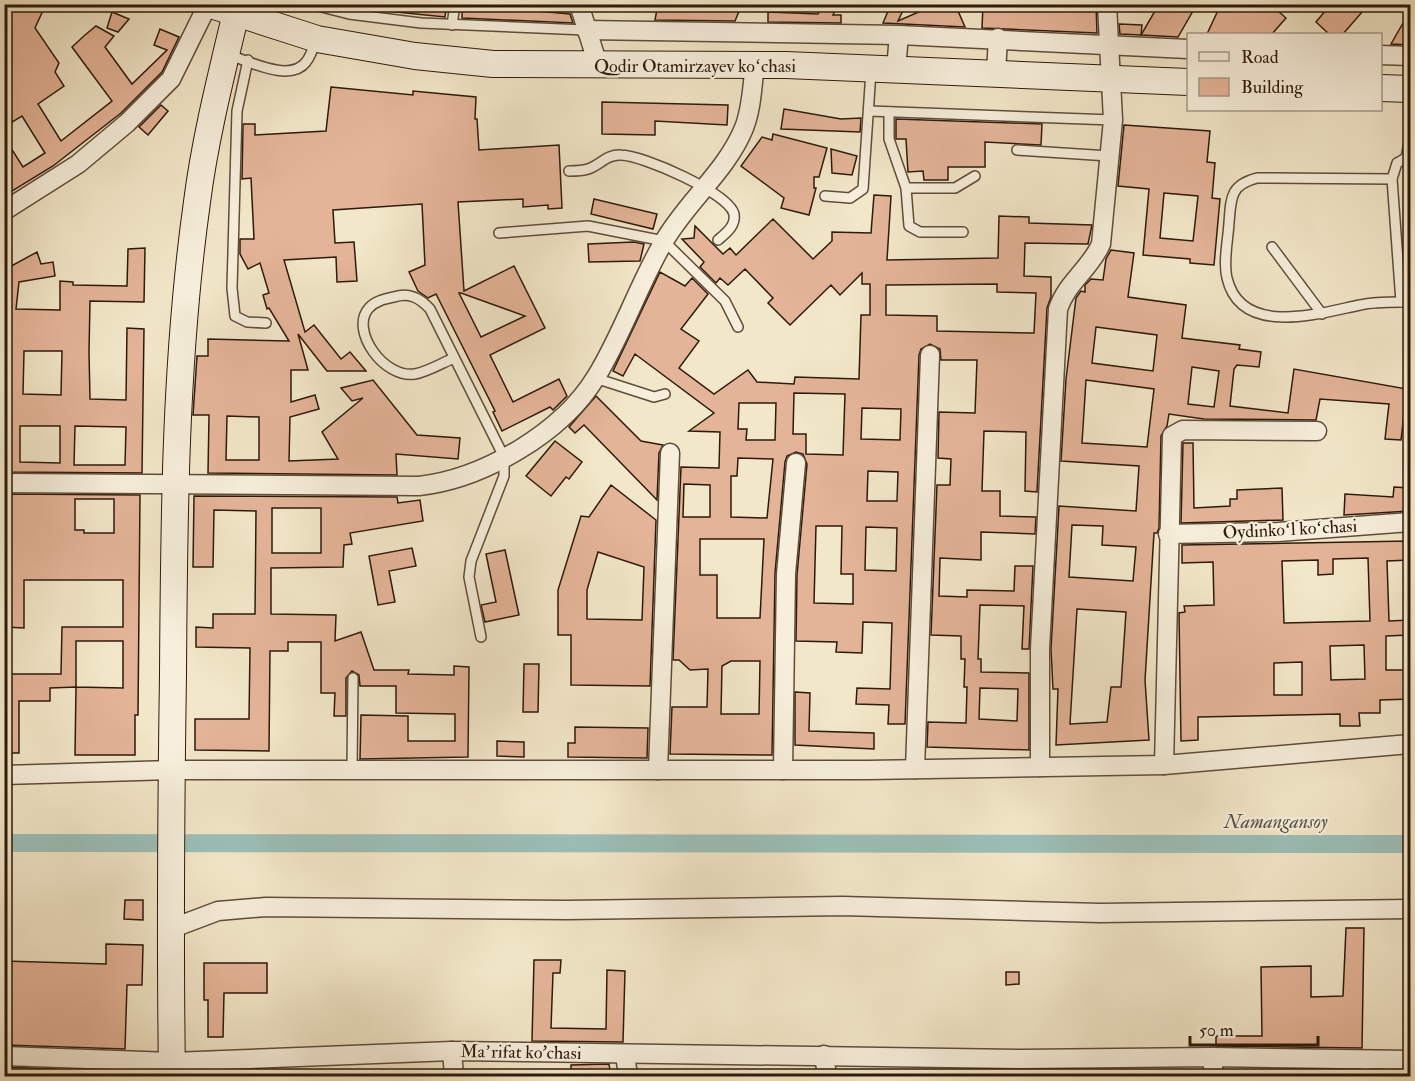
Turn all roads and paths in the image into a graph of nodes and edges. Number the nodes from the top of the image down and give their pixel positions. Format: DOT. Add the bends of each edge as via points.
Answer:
graph roads {
  1 [pos="208,4"];
  2 [pos="310,4"];
  3 [pos="455,4"];
  4 [pos="579,4"];
  5 [pos="1107,4"];
  6 [pos="236,13"];
  7 [pos="452,25"];
  8 [pos="586,30"];
  9 [pos="785,32"];
  10 [pos="898,35"];
  11 [pos="998,38"];
  12 [pos="317,39"];
  13 [pos="1108,44"];
  14 [pos="1187,48"];
  15 [pos="1382,55"];
  16 [pos="1410,56"];
  17 [pos="237,57"];
  18 [pos="598,65"];
  19 [pos="786,65"];
  20 [pos="755,66"];
  21 [pos="871,68"];
  22 [pos="897,69"];
  23 [pos="996,73"];
  24 [pos="1110,80"];
  25 [pos="1187,82"];
  26 [pos="1382,88"];
  27 [pos="1410,89"];
  28 [pos="228,94"];
  29 [pos="869,111"];
  30 [pos="889,112"];
  31 [pos="1113,120"];
  32 [pos="1410,138"];
  33 [pos="1017,150"];
  34 [pos="1109,156"];
  35 [pos="1408,158"];
  36 [pos="569,171"];
  37 [pos="975,176"];
  38 [pos="1392,179"];
  39 [pos="706,187"];
  40 [pos="906,188"];
  41 [pos="825,196"];
  42 [pos="4,211"];
  43 [pos="963,232"];
  44 [pos="499,233"];
  45 [pos="718,240"];
  46 [pos="664,241"];
  47 [pos="1272,248"];
  48 [pos="1410,259"];
  49 [pos="1399,261"];
  50 [pos="1406,302"];
  51 [pos="1322,314"];
  52 [pos="266,322"];
  53 [pos="738,327"];
  54 [pos="930,355"];
  55 [pos="453,358"];
  56 [pos="596,378"];
  57 [pos="665,394"];
  58 [pos="1317,431"];
  59 [pos="670,453"];
  60 [pos="504,457"];
  61 [pos="796,463"];
  62 [pos="4,483"];
  63 [pos="175,484"];
  64 [pos="1410,522"];
  65 [pos="1168,534"];
  66 [pos="481,638"];
  67 [pos="354,678"];
  68 [pos="1410,744"];
  69 [pos="1164,765"];
  70 [pos="1040,767"];
  71 [pos="915,769"];
  72 [pos="352,770"];
  73 [pos="658,770"];
  74 [pos="783,770"];
  75 [pos="4,775"];
  76 [pos="171,779"];
  77 [pos="1410,909"];
  78 [pos="173,919"];
  79 [pos="452,1051"];
  80 [pos="625,1054"];
  81 [pos="824,1055"];
  82 [pos="4,1056"];
  83 [pos="1212,1057"];
  84 [pos="1410,1060"];
  85 [pos="1023,1068"];
  86 [pos="1366,1068"];
  87 [pos="172,1070"];
  88 [pos="454,1077"];
  89 [pos="628,1077"];
  90 [pos="827,1077"];
  91 [pos="1214,1077"];
  1 -- 6 [label="main road, Qodir Otamirzayev koʻchasi"];
  1 -- 42 [label="street" via="171,79 78,164"];
  2 -- 7 [label="lane" via="349,14"];
  3 -- 7 [label="lane"];
  4 -- 8 [label="street"];
  5 -- 13 [label="street"];
  6 -- 12 [label="main road, Qodir Otamirzayev koʻchasi"];
  6 -- 17 [label="main road"];
  7 -- 8 [label="lane"];
  8 -- 9 [label="street"];
  8 -- 18 [label="street"];
  9 -- 10 [label="street"];
  9 -- 19 [label="street"];
  10 -- 11 [label="street"];
  10 -- 22 [label="street"];
  11 -- 13 [label="street"];
  11 -- 23 [label="street"];
  12 -- 17 [label="lane" via="306,61 291,71"];
  12 -- 18 [label="main road, Qodir Otamirzayev koʻchasi" via="415,56 493,64"];
  13 -- 14 [label="street"];
  13 -- 24 [label="street"];
  15 -- 16 [label="street"];
  17 -- 28 [label="main road"];
  18 -- 20 [label="main road, Qodir Otamirzayev koʻchasi"];
  19 -- 20 [label="main road, Qodir Otamirzayev koʻchasi"];
  19 -- 21 [label="main road, Qodir Otamirzayev koʻchasi"];
  20 -- 39 [label="street" via="744,128"];
  21 -- 22 [label="main road, Qodir Otamirzayev koʻchasi"];
  21 -- 29 [label="lane"];
  22 -- 23 [label="main road, Qodir Otamirzayev koʻchasi"];
  23 -- 24 [label="main road, Qodir Otamirzayev koʻchasi"];
  24 -- 25 [label="main road, Qodir Otamirzayev koʻchasi"];
  24 -- 31 [label="street"];
  26 -- 27 [label="main road"];
  28 -- 52 [label="lane" via="236,316 247,322"];
  28 -- 63 [label="main road" via="197,201 184,306"];
  29 -- 30 [label="lane"];
  29 -- 41 [label="lane" via="863,189 850,198"];
  30 -- 31 [label="lane"];
  30 -- 40 [label="lane" via="889,139"];
  31 -- 34 [label="street"];
  32 -- 35 [label="lane"];
  33 -- 34 [label="lane"];
  34 -- 70 [label="street" via="1101,244 1093,260 1068,286 1058,309 1041,628"];
  35 -- 38 [label="lane" via="1397,163"];
  36 -- 39 [label="lane" via="588,169 610,155 627,155"];
  37 -- 40 [label="lane" via="955,188"];
  38 -- 49 [label="lane"];
  38 -- 51 [label="lane" via="1257,178 1243,182 1234,191 1226,276 1238,300 1269,315"];
  39 -- 45 [label="lane" via="729,203 734,213 732,228"];
  39 -- 46 [label="street"];
  40 -- 43 [label="lane" via="907,219 913,230"];
  44 -- 46 [label="lane" via="588,226"];
  46 -- 53 [label="lane" via="725,301"];
  46 -- 56 [label="street"];
  47 -- 51 [label="lane"];
  48 -- 49 [label="lane"];
  49 -- 50 [label="lane"];
  50 -- 51 [label="lane" via="1370,303"];
  54 -- 71 [label="street"];
  55 -- 55 [label="lane" via="415,374 392,370 374,354 363,319 367,309 375,302 400,294 422,300"];
  55 -- 60 [label="lane"];
  56 -- 57 [label="lane" via="654,397"];
  56 -- 60 [label="street" via="546,430"];
  58 -- 65 [label="street" via="1177,432 1170,442"];
  59 -- 73 [label="street"];
  60 -- 63 [label="street" via="463,477 419,486"];
  60 -- 66 [label="lane" via="504,476 471,561 469,577"];
  61 -- 74 [label="street" via="786,574"];
  62 -- 63 [label="street"];
  63 -- 76 [label="main road"];
  64 -- 65 [label="street, Oydinkoʻl koʻchasi" via="1278,532"];
  65 -- 69 [label="street"];
  67 -- 72 [label="lane"];
  68 -- 69 [label="street"];
  69 -- 70 [label="street"];
  70 -- 71 [label="street"];
  71 -- 74 [label="street"];
  72 -- 73 [label="street"];
  72 -- 76 [label="street"];
  73 -- 74 [label="street"];
  75 -- 76 [label="street"];
  76 -- 78 [label="main road"];
  77 -- 78 [label="street" via="1100,913 842,906 578,910 266,907"];
  78 -- 87 [label="main road"];
  79 -- 80 [label="street, Maʼrifat ko'chasi"];
  79 -- 87 [label="street, Maʼrifat ko'chasi"];
  79 -- 88 [label="street"];
  80 -- 81 [label="street, Maʼrifat ko'chasi"];
  80 -- 89 [label="street"];
  81 -- 85 [label="street, Maʼrifat ko'chasi"];
  81 -- 90 [label="street"];
  82 -- 87 [label="street, Maʼrifat ko'chasi"];
  83 -- 85 [label="street, Maʼrifat ko'chasi"];
  83 -- 86 [label="street, Maʼrifat ko'chasi"];
  83 -- 91 [label="street"];
  84 -- 86 [label="street, Maʼrifat ko'chasi"];
}
